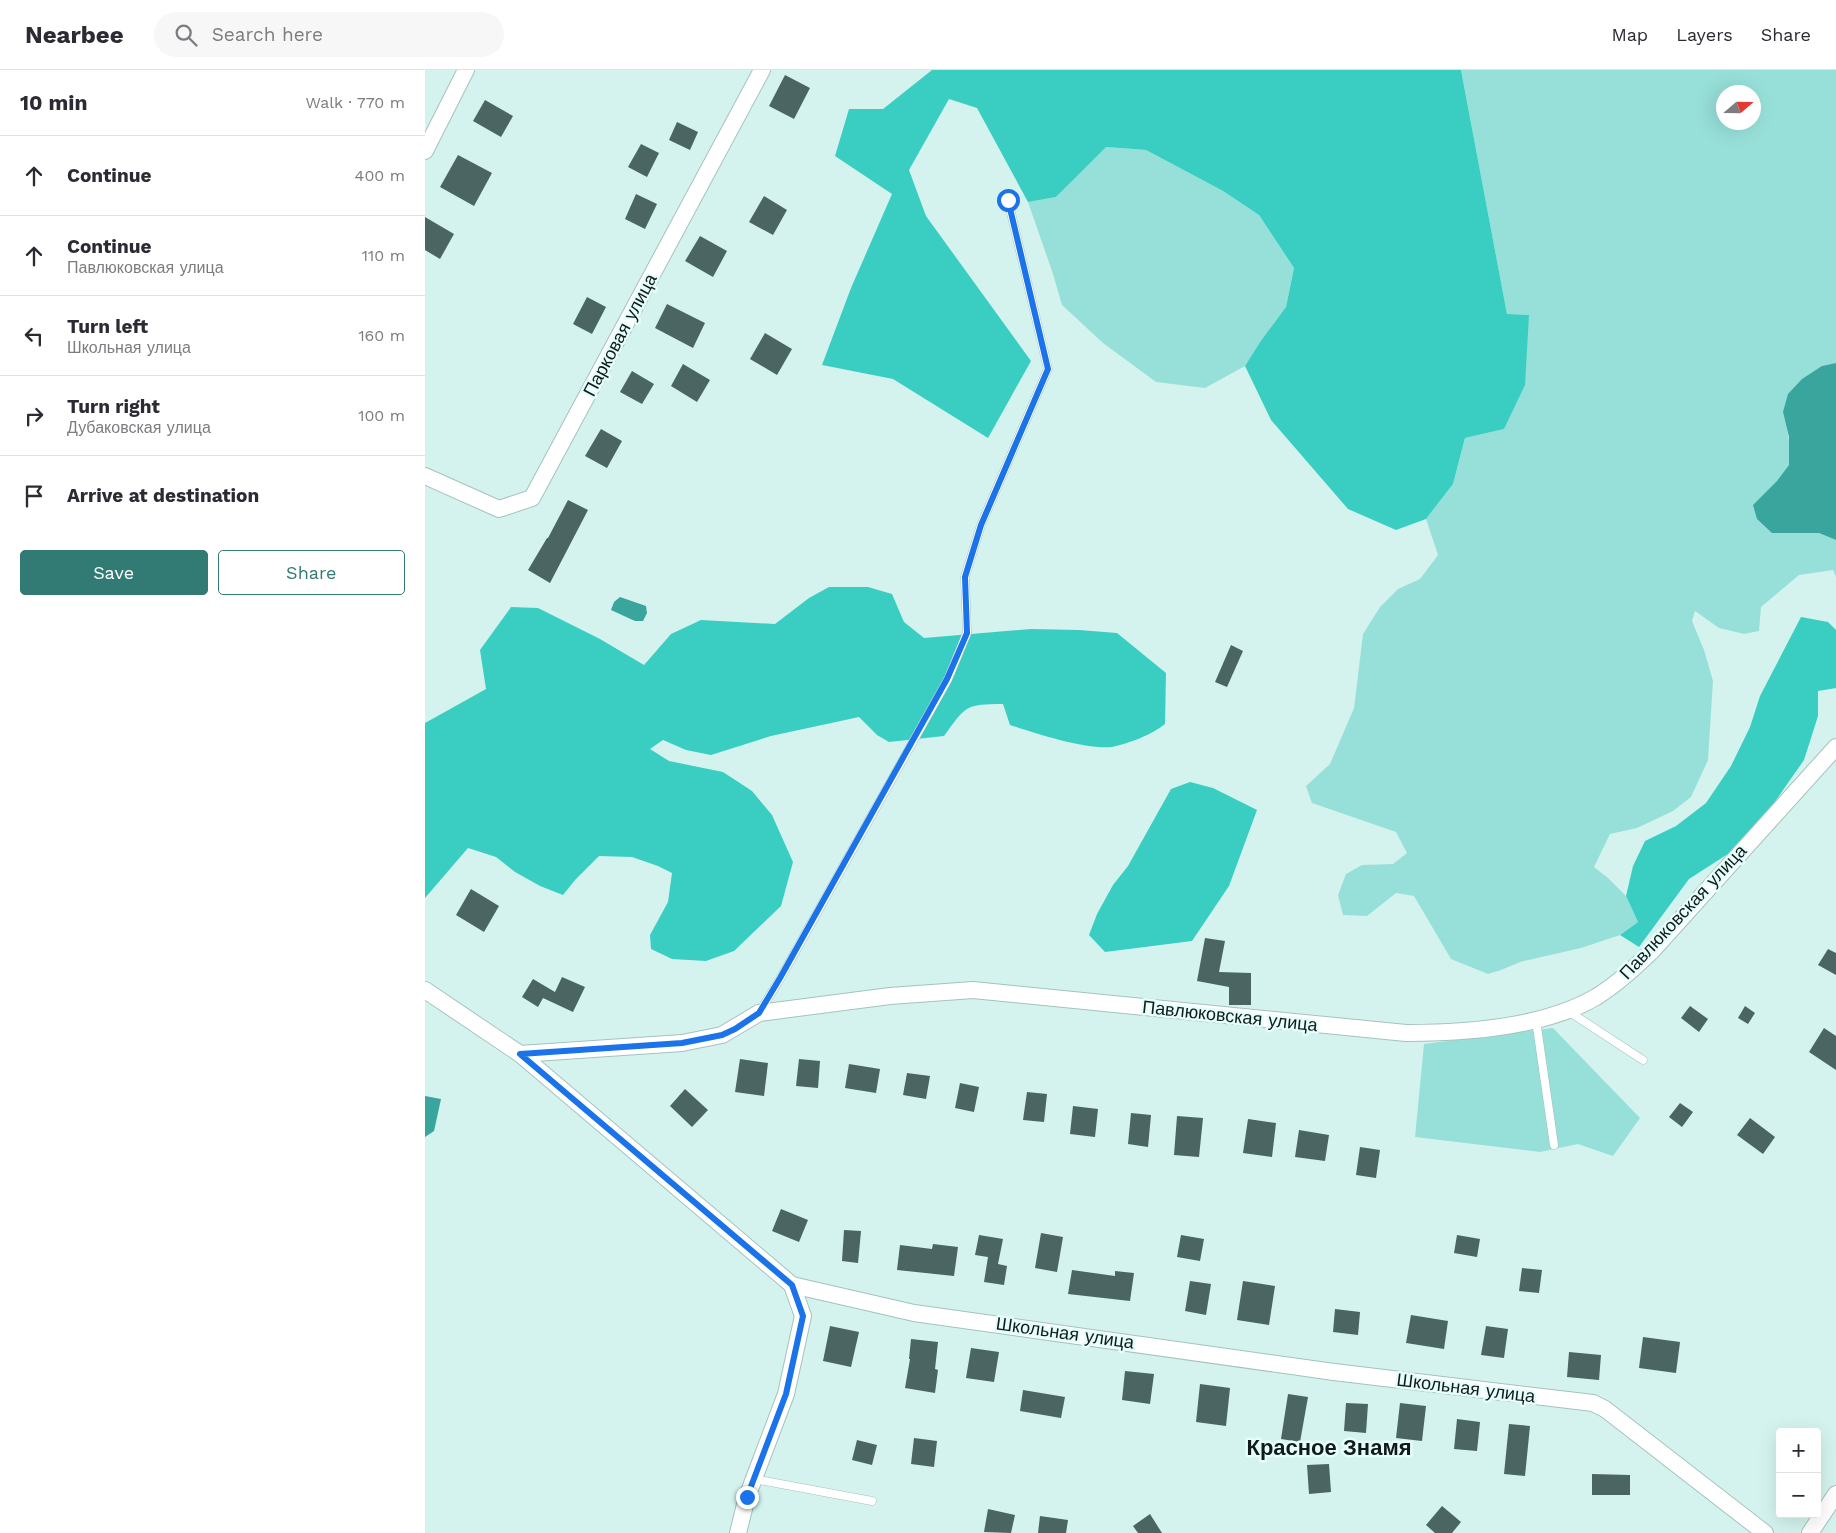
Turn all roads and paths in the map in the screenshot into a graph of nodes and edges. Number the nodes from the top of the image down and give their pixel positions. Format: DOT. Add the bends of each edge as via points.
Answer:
graph roads {
  1 [pos="466,70"];
  2 [pos="762,70"];
  3 [pos="425,151"];
  4 [pos="1008,200"];
  5 [pos="425,476"];
  6 [pos="1836,747"];
  7 [pos="425,990"];
  8 [pos="1566,1010"];
  9 [pos="759,1013"];
  10 [pos="1536,1020"];
  11 [pos="520,1054"];
  12 [pos="1643,1060"];
  13 [pos="1555,1145"];
  14 [pos="792,1285"];
  15 [pos="754,1479"];
  16 [pos="1836,1494"];
  17 [pos="872,1501"];
  18 [pos="738,1533"];
  19 [pos="1765,1533"];
  20 [pos="1810,1533"];
  1 -- 3 [label="street"];
  2 -- 5 [label="street, Парковая улица" via="532,498 499,509"];
  4 -- 9 [label="lane" via="1048,369 981,525 965,577 967,633 947,679"];
  6 -- 8 [label="street, Павлюковская улица" via="1652,951 1610,987"];
  7 -- 11 [label="street, Школьная улица"];
  8 -- 10 [label="street, Павлюковская улица"];
  8 -- 12 [label="lane"];
  9 -- 10 [label="street, Павлюковская улица" via="890,996 973,990 1406,1033 1476,1030"];
  9 -- 11 [label="street, Павлюковская улица" via="722,1035 697,1041"];
  10 -- 13 [label="lane"];
  11 -- 14 [label="street, Школьная улица"];
  14 -- 15 [label="street" via="803,1316 786,1394"];
  14 -- 19 [label="street, Школьная улица" via="914,1313 1335,1372 1593,1403"];
  15 -- 17 [label="lane"];
  15 -- 18 [label="street"];
  16 -- 20 [label="street"];
}
